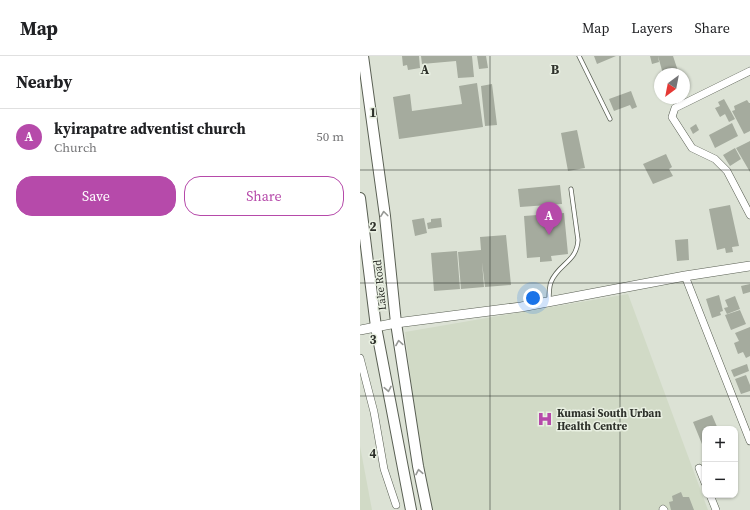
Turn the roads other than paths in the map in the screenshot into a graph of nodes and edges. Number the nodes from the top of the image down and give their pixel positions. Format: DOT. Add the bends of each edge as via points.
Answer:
graph roads {
  1 [pos="363,56"];
  2 [pos="579,56"];
  3 [pos="750,71"];
  4 [pos="610,119"];
  5 [pos="571,188"];
  6 [pos="360,198"];
  7 [pos="750,215"];
  8 [pos="750,266"];
  9 [pos="685,276"];
  10 [pos="549,302"];
  11 [pos="396,323"];
  12 [pos="376,327"];
  13 [pos="360,330"];
  14 [pos="360,358"];
  15 [pos="750,441"];
  16 [pos="699,468"];
  17 [pos="702,476"];
  18 [pos="711,498"];
  19 [pos="396,505"];
  20 [pos="411,510"];
  21 [pos="427,510"];
  22 [pos="716,510"];
  11 -- 1 [label="main road, Lake Road, one-way" via="385,216"];
  2 -- 4 [label="lane"];
  3 -- 7 [label="street" via="675,108 672,117 692,148 715,159 727,171"];
  5 -- 10 [label="lane" via="578,246 574,256 554,275 550,285"];
  6 -- 12 [label="main road, Lake Road"];
  8 -- 9 [label="street"];
  9 -- 10 [label="street"];
  9 -- 15 [label="street"];
  10 -- 11 [label="street"];
  11 -- 12 [label="street"];
  21 -- 11 [label="main road, Lake Road, one-way"];
  12 -- 13 [label="street"];
  12 -- 20 [label="main road, Lake Road, one-way"];
  14 -- 19 [label="street" via="374,412 384,469"];
  16 -- 17 [label="street"];
  18 -- 22 [label="street"];
}
